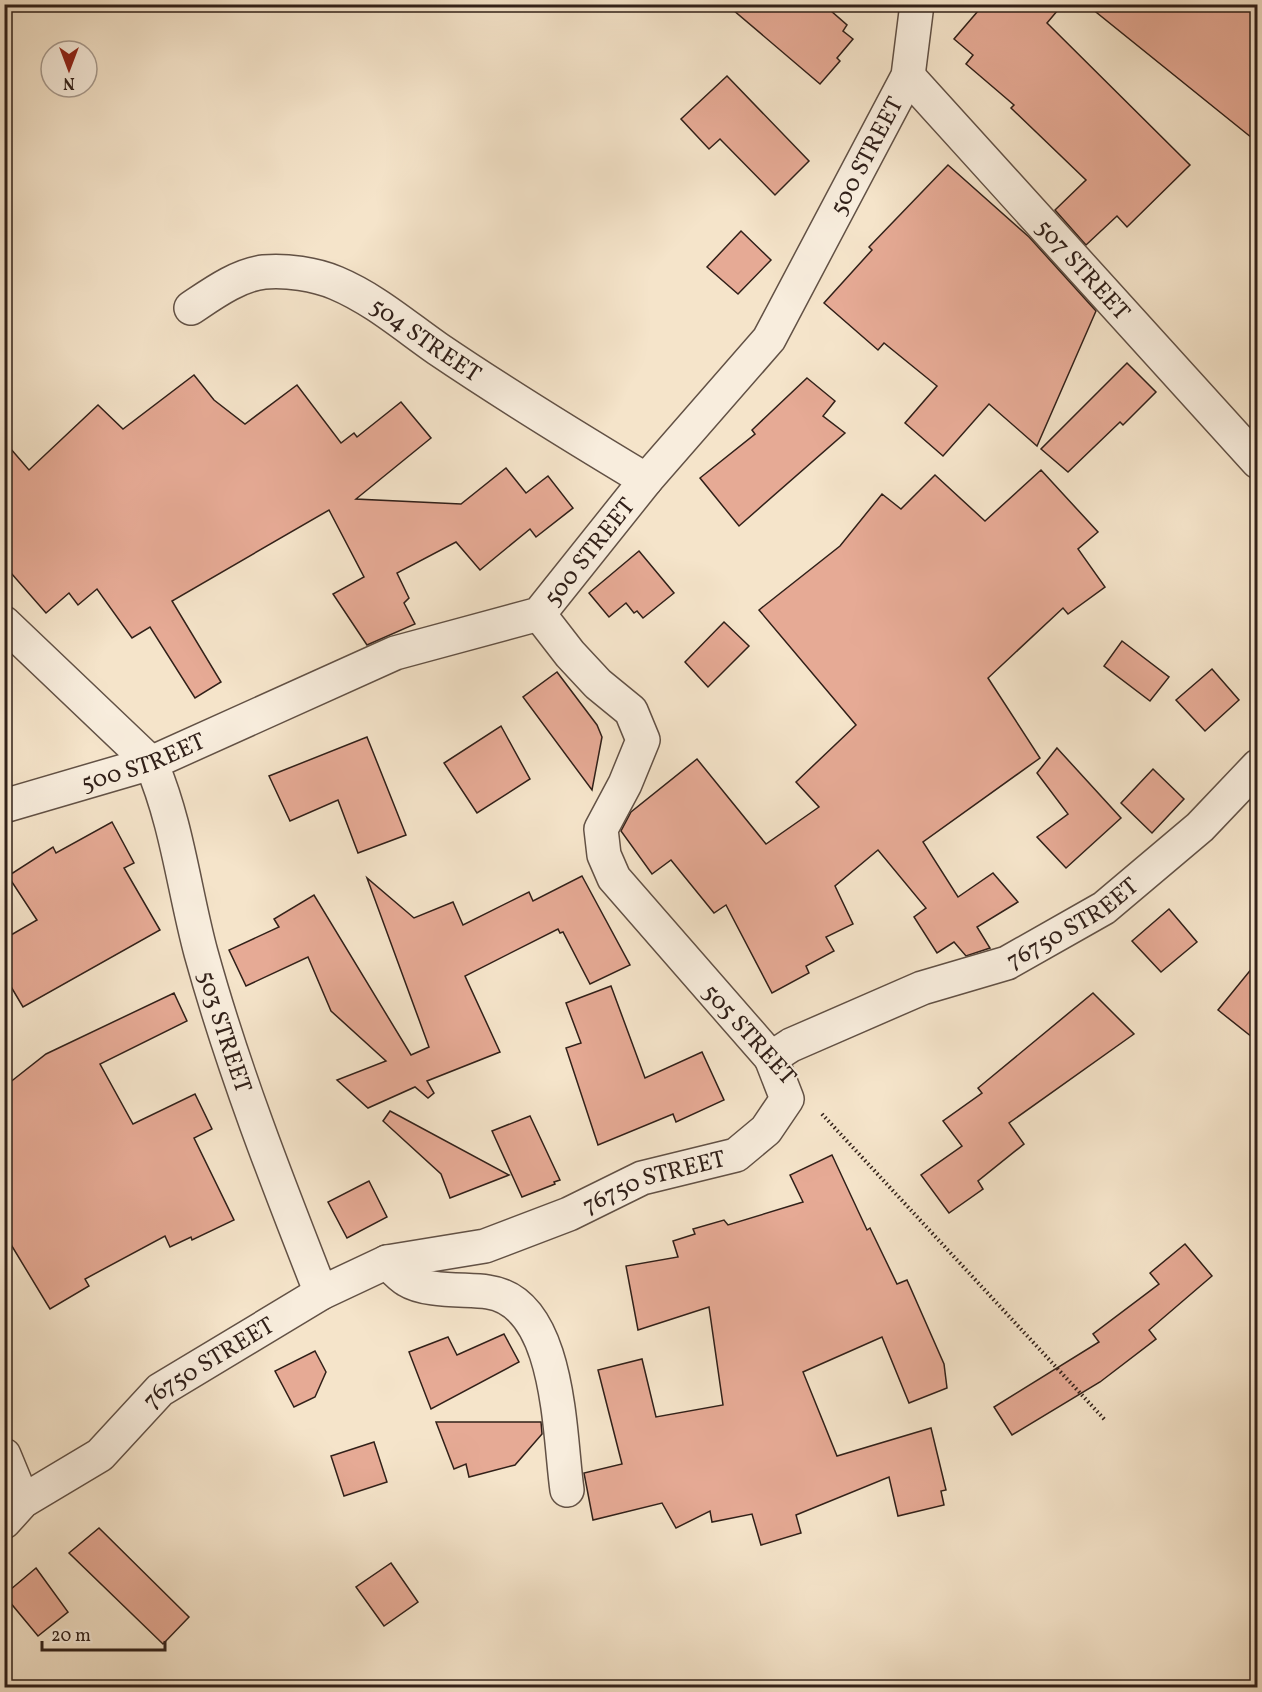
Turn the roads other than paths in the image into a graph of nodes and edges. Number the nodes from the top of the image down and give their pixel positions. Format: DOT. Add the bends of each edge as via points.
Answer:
graph roads {
  1 [pos="917,4"];
  2 [pos="908,76"];
  3 [pos="191,308"];
  4 [pos="1257,462"];
  5 [pos="646,480"];
  6 [pos="539,614"];
  7 [pos="4,623"];
  8 [pos="151,763"];
  9 [pos="1257,766"];
  10 [pos="4,806"];
  11 [pos="771,1058"];
  12 [pos="387,1262"];
  13 [pos="321,1293"];
  14 [pos="4,1455"];
  15 [pos="567,1490"];
  16 [pos="14,1512"];
  1 -- 2 [label="street, 500 STREET"];
  2 -- 4 [label="street, 507 STREET"];
  2 -- 5 [label="street, 500 STREET" via="769,339"];
  3 -- 5 [label="street, 504 STREET" via="228,285 262,272 293,273 334,282 376,304 516,400"];
  5 -- 6 [label="street, 500 STREET"];
  6 -- 8 [label="street, 500 STREET" via="395,653"];
  6 -- 11 [label="street, 505 STREET" via="598,684 631,711 643,740 601,829 604,855 614,878"];
  7 -- 8 [label="street"];
  8 -- 10 [label="street, 500 STREET"];
  8 -- 13 [label="street, 503 STREET" via="162,790 201,953 256,1128"];
  9 -- 11 [label="street, 76750 STREET" via="1200,826 1104,908 1007,963 922,988 791,1045"];
  11 -- 12 [label="street, 76750 STREET" via="787,1099 766,1130 736,1155 642,1178 568,1214 485,1246"];
  12 -- 13 [label="street, 76750 STREET"];
  12 -- 15 [label="street" via="409,1281 445,1289 491,1292 523,1307 541,1339 561,1411"];
  13 -- 16 [label="street, 76750 STREET" via="160,1390 99,1455"];
  14 -- 16 [label="street"];
}
